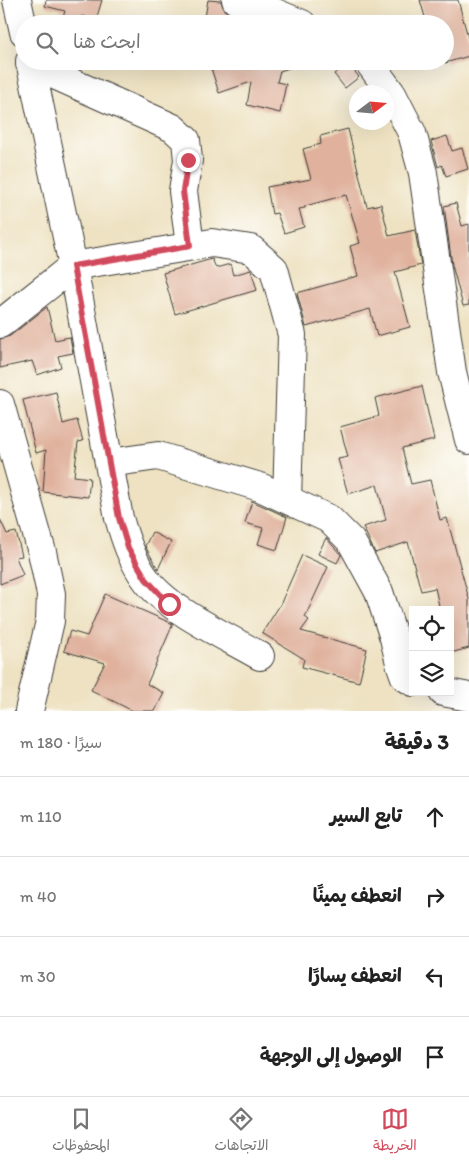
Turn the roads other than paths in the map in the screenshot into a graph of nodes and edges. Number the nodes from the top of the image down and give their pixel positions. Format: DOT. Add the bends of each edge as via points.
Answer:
graph roads {
  1 [pos="17,0"];
  2 [pos="236,0"];
  3 [pos="20,15"];
  4 [pos="280,15"];
  5 [pos="31,70"];
  6 [pos="46,70"];
  7 [pos="375,70"];
  8 [pos="190,246"];
  9 [pos="73,266"];
  10 [pos="0,324"];
  11 [pos="0,404"];
  12 [pos="469,440"];
  13 [pos="109,463"];
  14 [pos="287,499"];
  15 [pos="260,656"];
  16 [pos="409,680"];
  17 [pos="454,694"];
  18 [pos="469,697"];
  19 [pos="29,711"];
  1 -- 3 [label="street"];
  2 -- 4 [label="street"];
  5 -- 9 [label="street"];
  6 -- 8 [label="street" via="174,128 186,140 188,160 183,191"];
  7 -- 12 [label="street" via="392,94 412,133 423,173 452,372"];
  8 -- 9 [label="street"];
  8 -- 14 [label="street" via="212,243 251,249 274,269 292,335"];
  9 -- 10 [label="street"];
  9 -- 13 [label="street"];
  11 -- 19 [label="street" via="51,594 50,621"];
  13 -- 14 [label="street" via="158,456 260,487"];
  13 -- 15 [label="street" via="128,548 146,579 169,604"];
  14 -- 16 [label="street" via="329,519 351,541 379,592 400,663"];
  17 -- 18 [label="street"];
}
